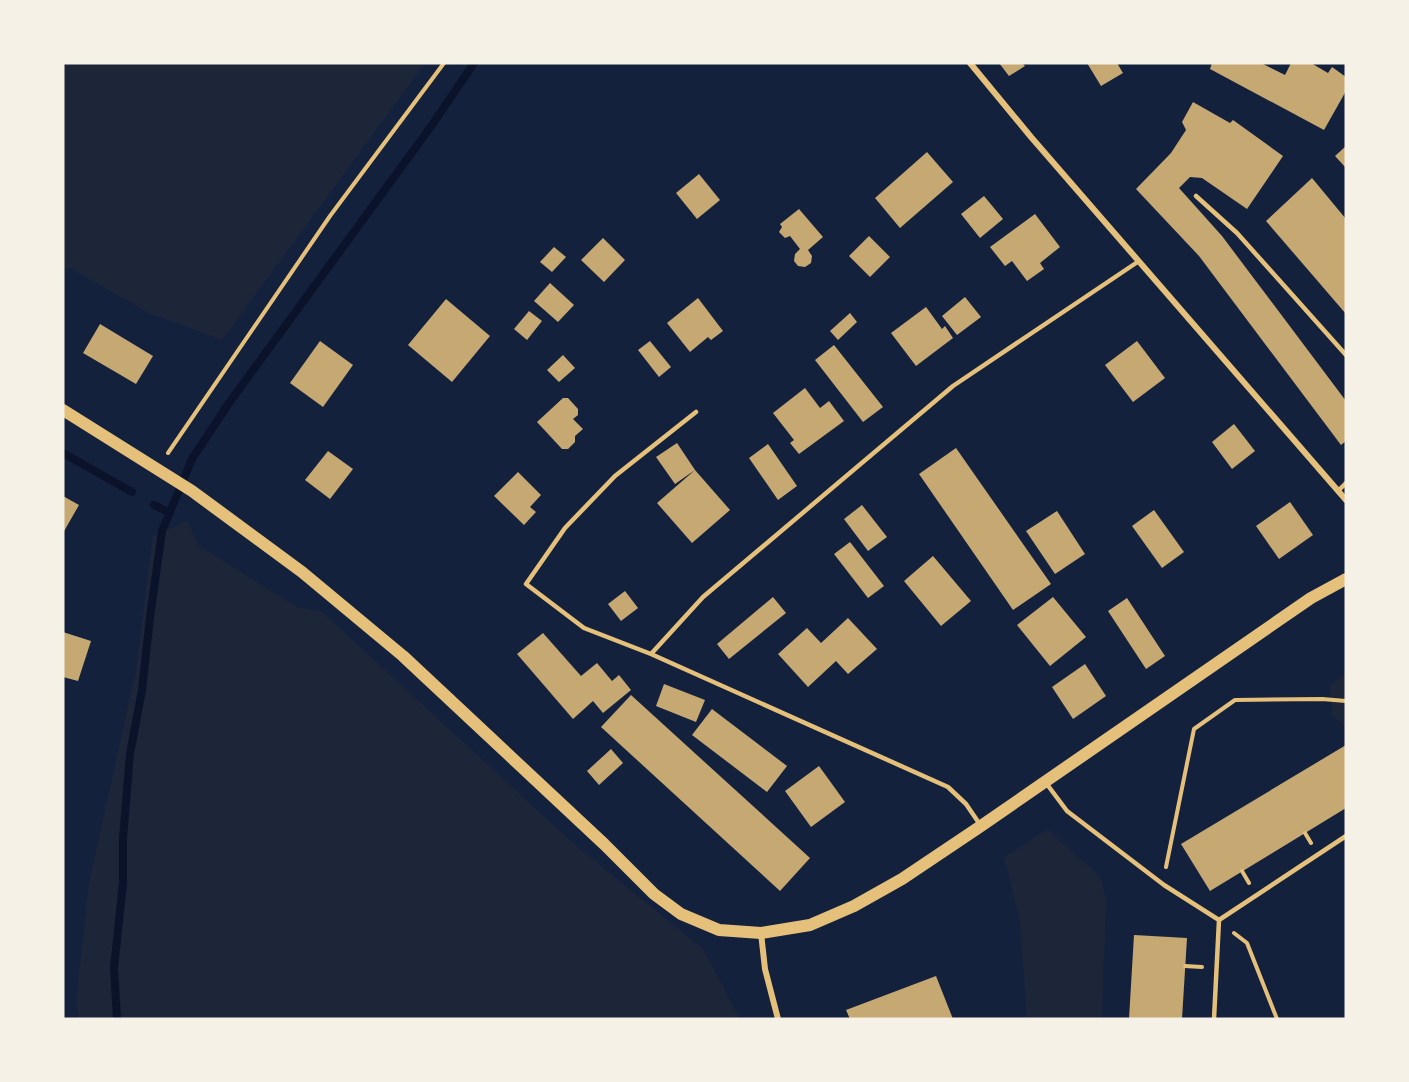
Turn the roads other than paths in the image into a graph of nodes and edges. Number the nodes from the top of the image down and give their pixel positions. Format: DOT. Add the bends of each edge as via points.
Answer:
graph roads {
  1 [pos="970,63"];
  2 [pos="1196,196"];
  3 [pos="1138,261"];
  4 [pos="1346,355"];
  5 [pos="63,410"];
  6 [pos="696,412"];
  7 [pos="1346,483"];
  8 [pos="1338,491"];
  9 [pos="1346,500"];
  10 [pos="1346,579"];
  11 [pos="651,654"];
  12 [pos="1045,782"];
  13 [pos="981,826"];
  14 [pos="1346,836"];
  15 [pos="1219,920"];
  16 [pos="761,933"];
  17 [pos="778,1019"];
  18 [pos="1214,1019"];
  1 -- 3 [label="street"];
  2 -- 4 [label="lane" via="1237,233"];
  3 -- 8 [label="street"];
  3 -- 11 [label="lane" via="953,386 703,597"];
  5 -- 16 [label="main road" via="157,468 302,572 403,656 654,894 681,914 719,930"];
  6 -- 11 [label="lane" via="615,476 565,528 526,584 584,628"];
  7 -- 8 [label="lane"];
  8 -- 9 [label="street"];
  10 -- 12 [label="main road" via="1311,598"];
  11 -- 13 [label="lane" via="948,786"];
  12 -- 13 [label="main road"];
  12 -- 15 [label="lane" via="1067,811 1164,885"];
  13 -- 16 [label="main road" via="854,906 810,925"];
  14 -- 15 [label="lane"];
  15 -- 18 [label="lane"];
  16 -- 17 [label="street" via="765,969"];
}
